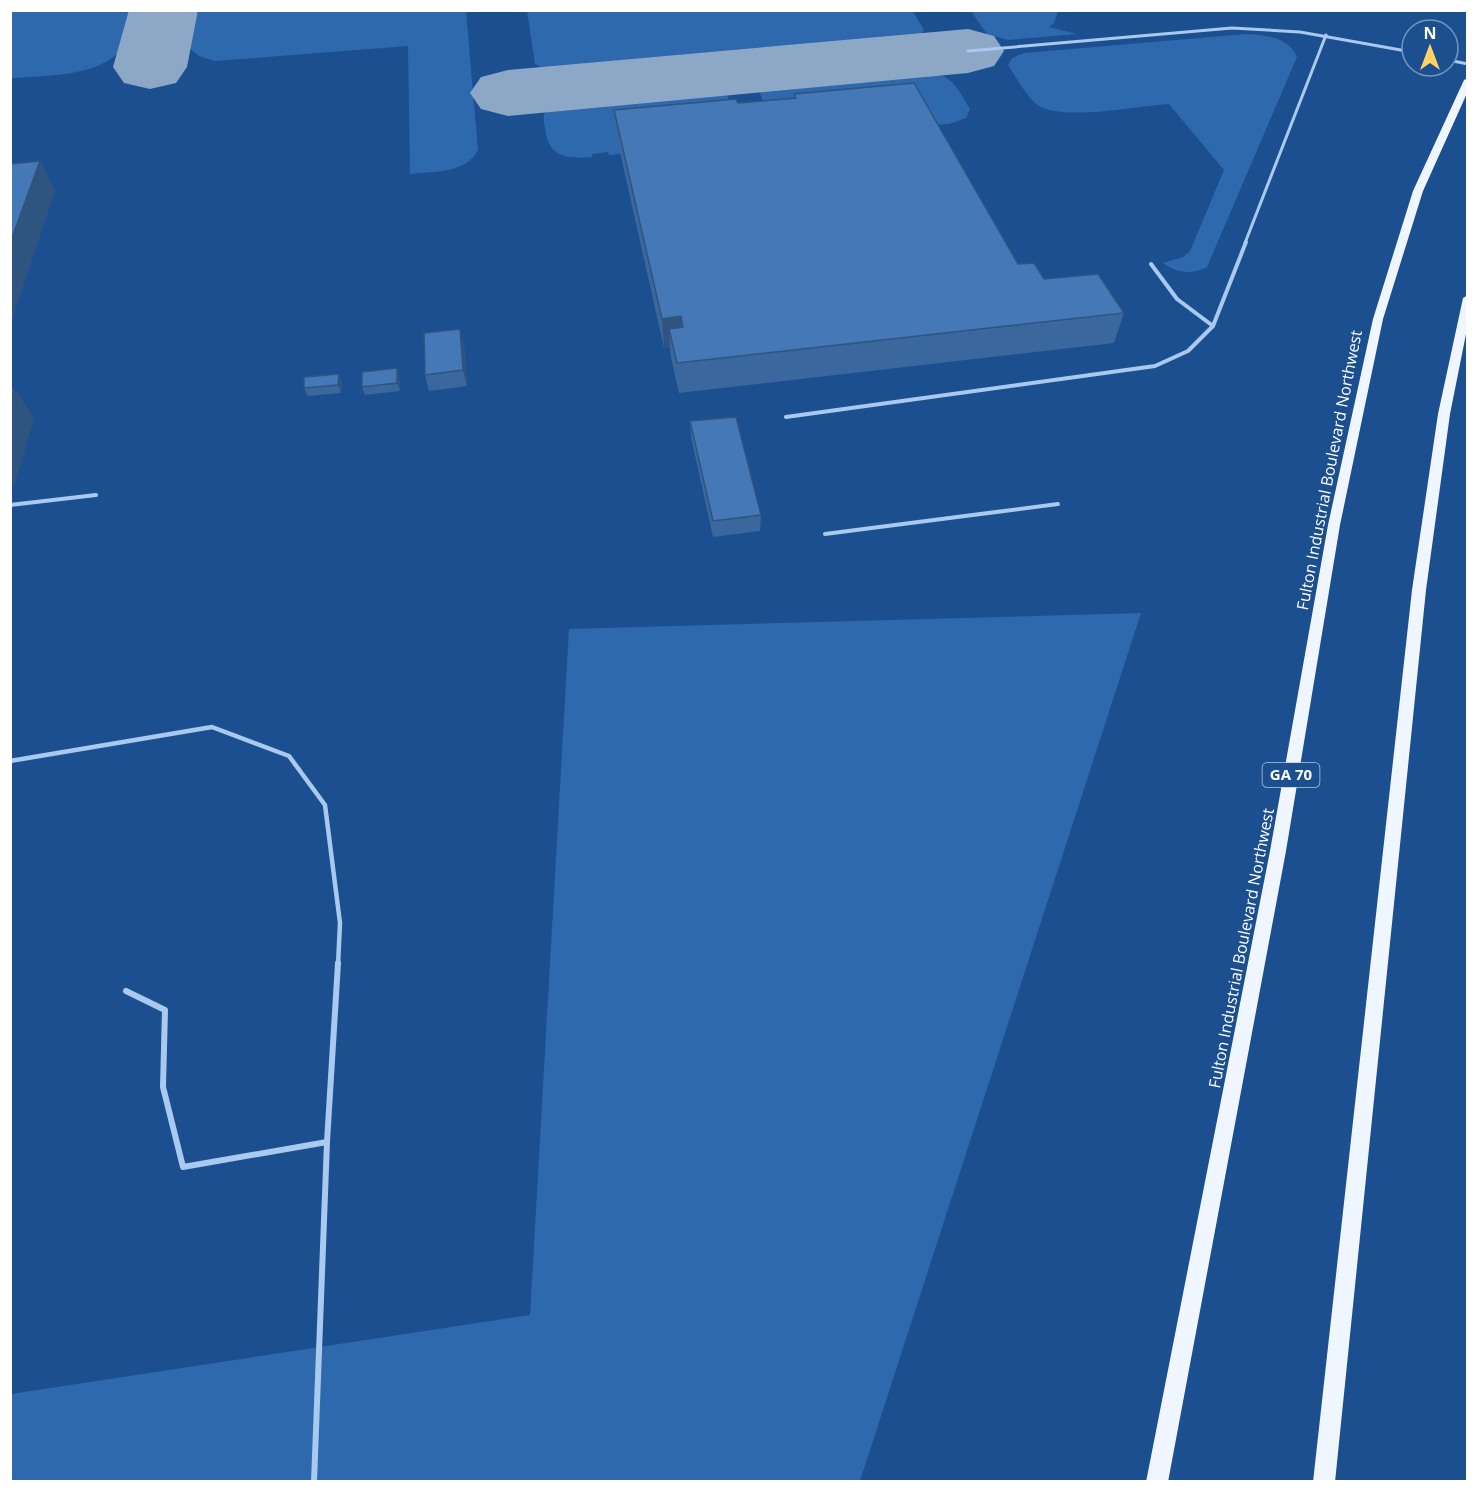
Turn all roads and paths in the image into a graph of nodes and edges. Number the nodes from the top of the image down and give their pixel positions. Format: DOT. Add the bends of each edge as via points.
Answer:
graph roads {
  1 [pos="1326,35"];
  2 [pos="1400,50"];
  3 [pos="968,51"];
  4 [pos="1467,80"];
  5 [pos="1151,264"];
  6 [pos="1467,298"];
  7 [pos="1213,326"];
  8 [pos="786,417"];
  9 [pos="96,495"];
  10 [pos="1058,504"];
  11 [pos="10,505"];
  12 [pos="825,534"];
  13 [pos="10,761"];
  14 [pos="126,990"];
  15 [pos="327,1142"];
  16 [pos="314,1482"];
  17 [pos="1157,1482"];
  18 [pos="1324,1482"];
  1 -- 2 [label="lane"];
  1 -- 3 [label="lane" via="1273,27 1232,28"];
  1 -- 7 [label="lane"];
  4 -- 17 [label="main road, Fulton Industrial Boulevard Northwest / GA 70" via="1418,191 1378,319 1334,525 1278,851"];
  5 -- 7 [label="lane" via="1177,300"];
  6 -- 18 [label="main road" via="1443,414 1422,570"];
  7 -- 8 [label="lane" via="1188,351 1155,366"];
  9 -- 11 [label="lane"];
  10 -- 12 [label="lane"];
  13 -- 15 [label="lane" via="212,727 289,756 326,805 340,922"];
  14 -- 15 [label="lane" via="165,1010 163,1087 183,1167"];
  15 -- 16 [label="lane"];
}
